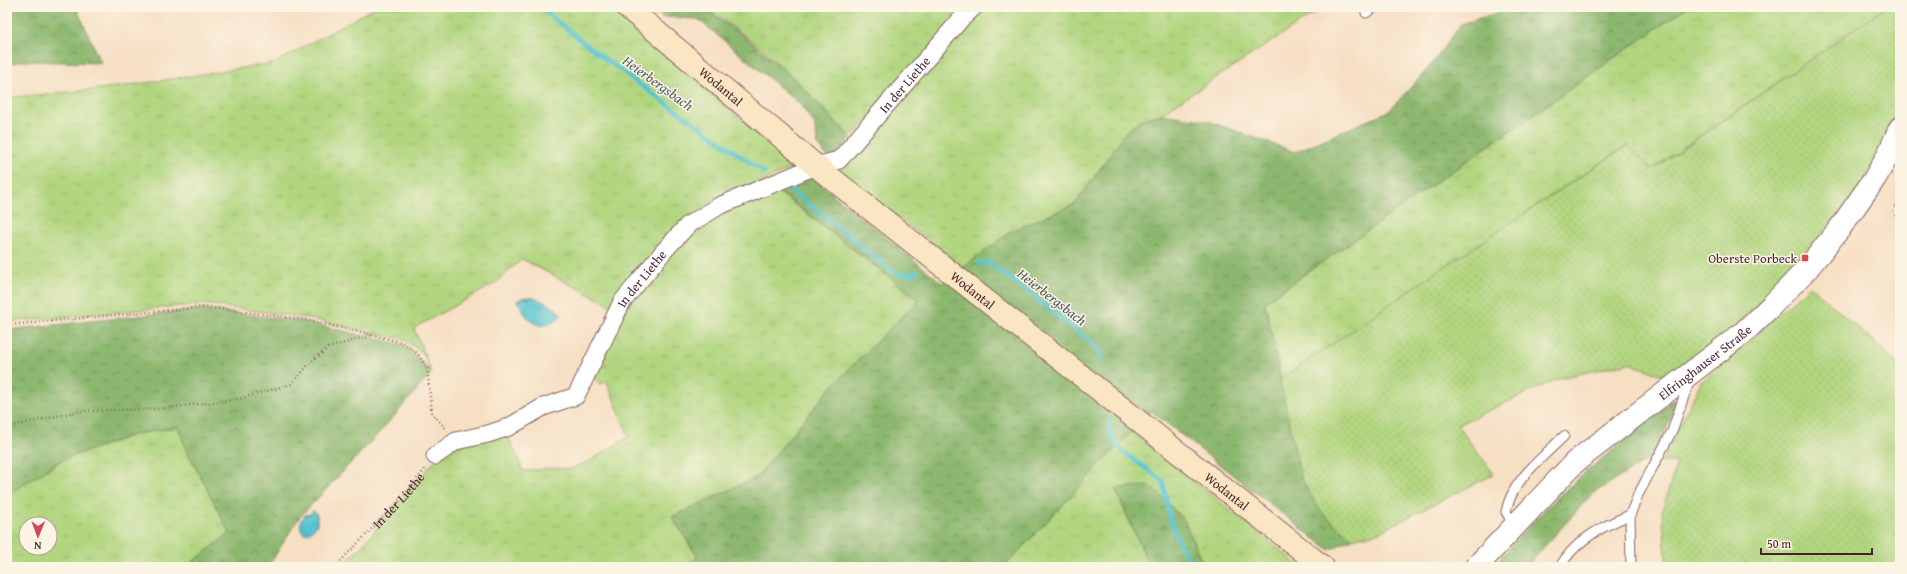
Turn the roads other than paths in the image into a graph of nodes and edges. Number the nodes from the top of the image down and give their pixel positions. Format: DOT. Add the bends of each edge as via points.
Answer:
graph roads {
  1 [pos="627,7"];
  2 [pos="974,7"];
  3 [pos="1375,7"];
  4 [pos="1366,12"];
  5 [pos="1900,128"];
  6 [pos="816,166"];
  7 [pos="1692,372"];
  8 [pos="1564,436"];
  9 [pos="434,456"];
  10 [pos="1630,515"];
  11 [pos="1514,525"];
  12 [pos="1323,567"];
  13 [pos="1476,567"];
  14 [pos="1560,567"];
  15 [pos="1631,567"];
  1 -- 6 [label="main road, Wodantal"];
  2 -- 6 [label="street, In der Liethe" via="839,160"];
  3 -- 4 [label="lane"];
  5 -- 7 [label="street, Elfringhauser Straße" via="1875,178 1807,269 1744,332"];
  6 -- 9 [label="street, In der Liethe" via="719,206 688,225 622,302 576,396 543,407 509,427 456,441"];
  6 -- 12 [label="main road, Wodantal"];
  7 -- 10 [label="lane" via="1672,431"];
  7 -- 11 [label="street, Elfringhauser Straße" via="1575,462"];
  8 -- 11 [label="lane" via="1524,477 1507,503 1506,512"];
  10 -- 14 [label="lane" via="1615,521 1573,548"];
  10 -- 15 [label="lane"];
  11 -- 13 [label="street, Elfringhauser Straße"];
}
